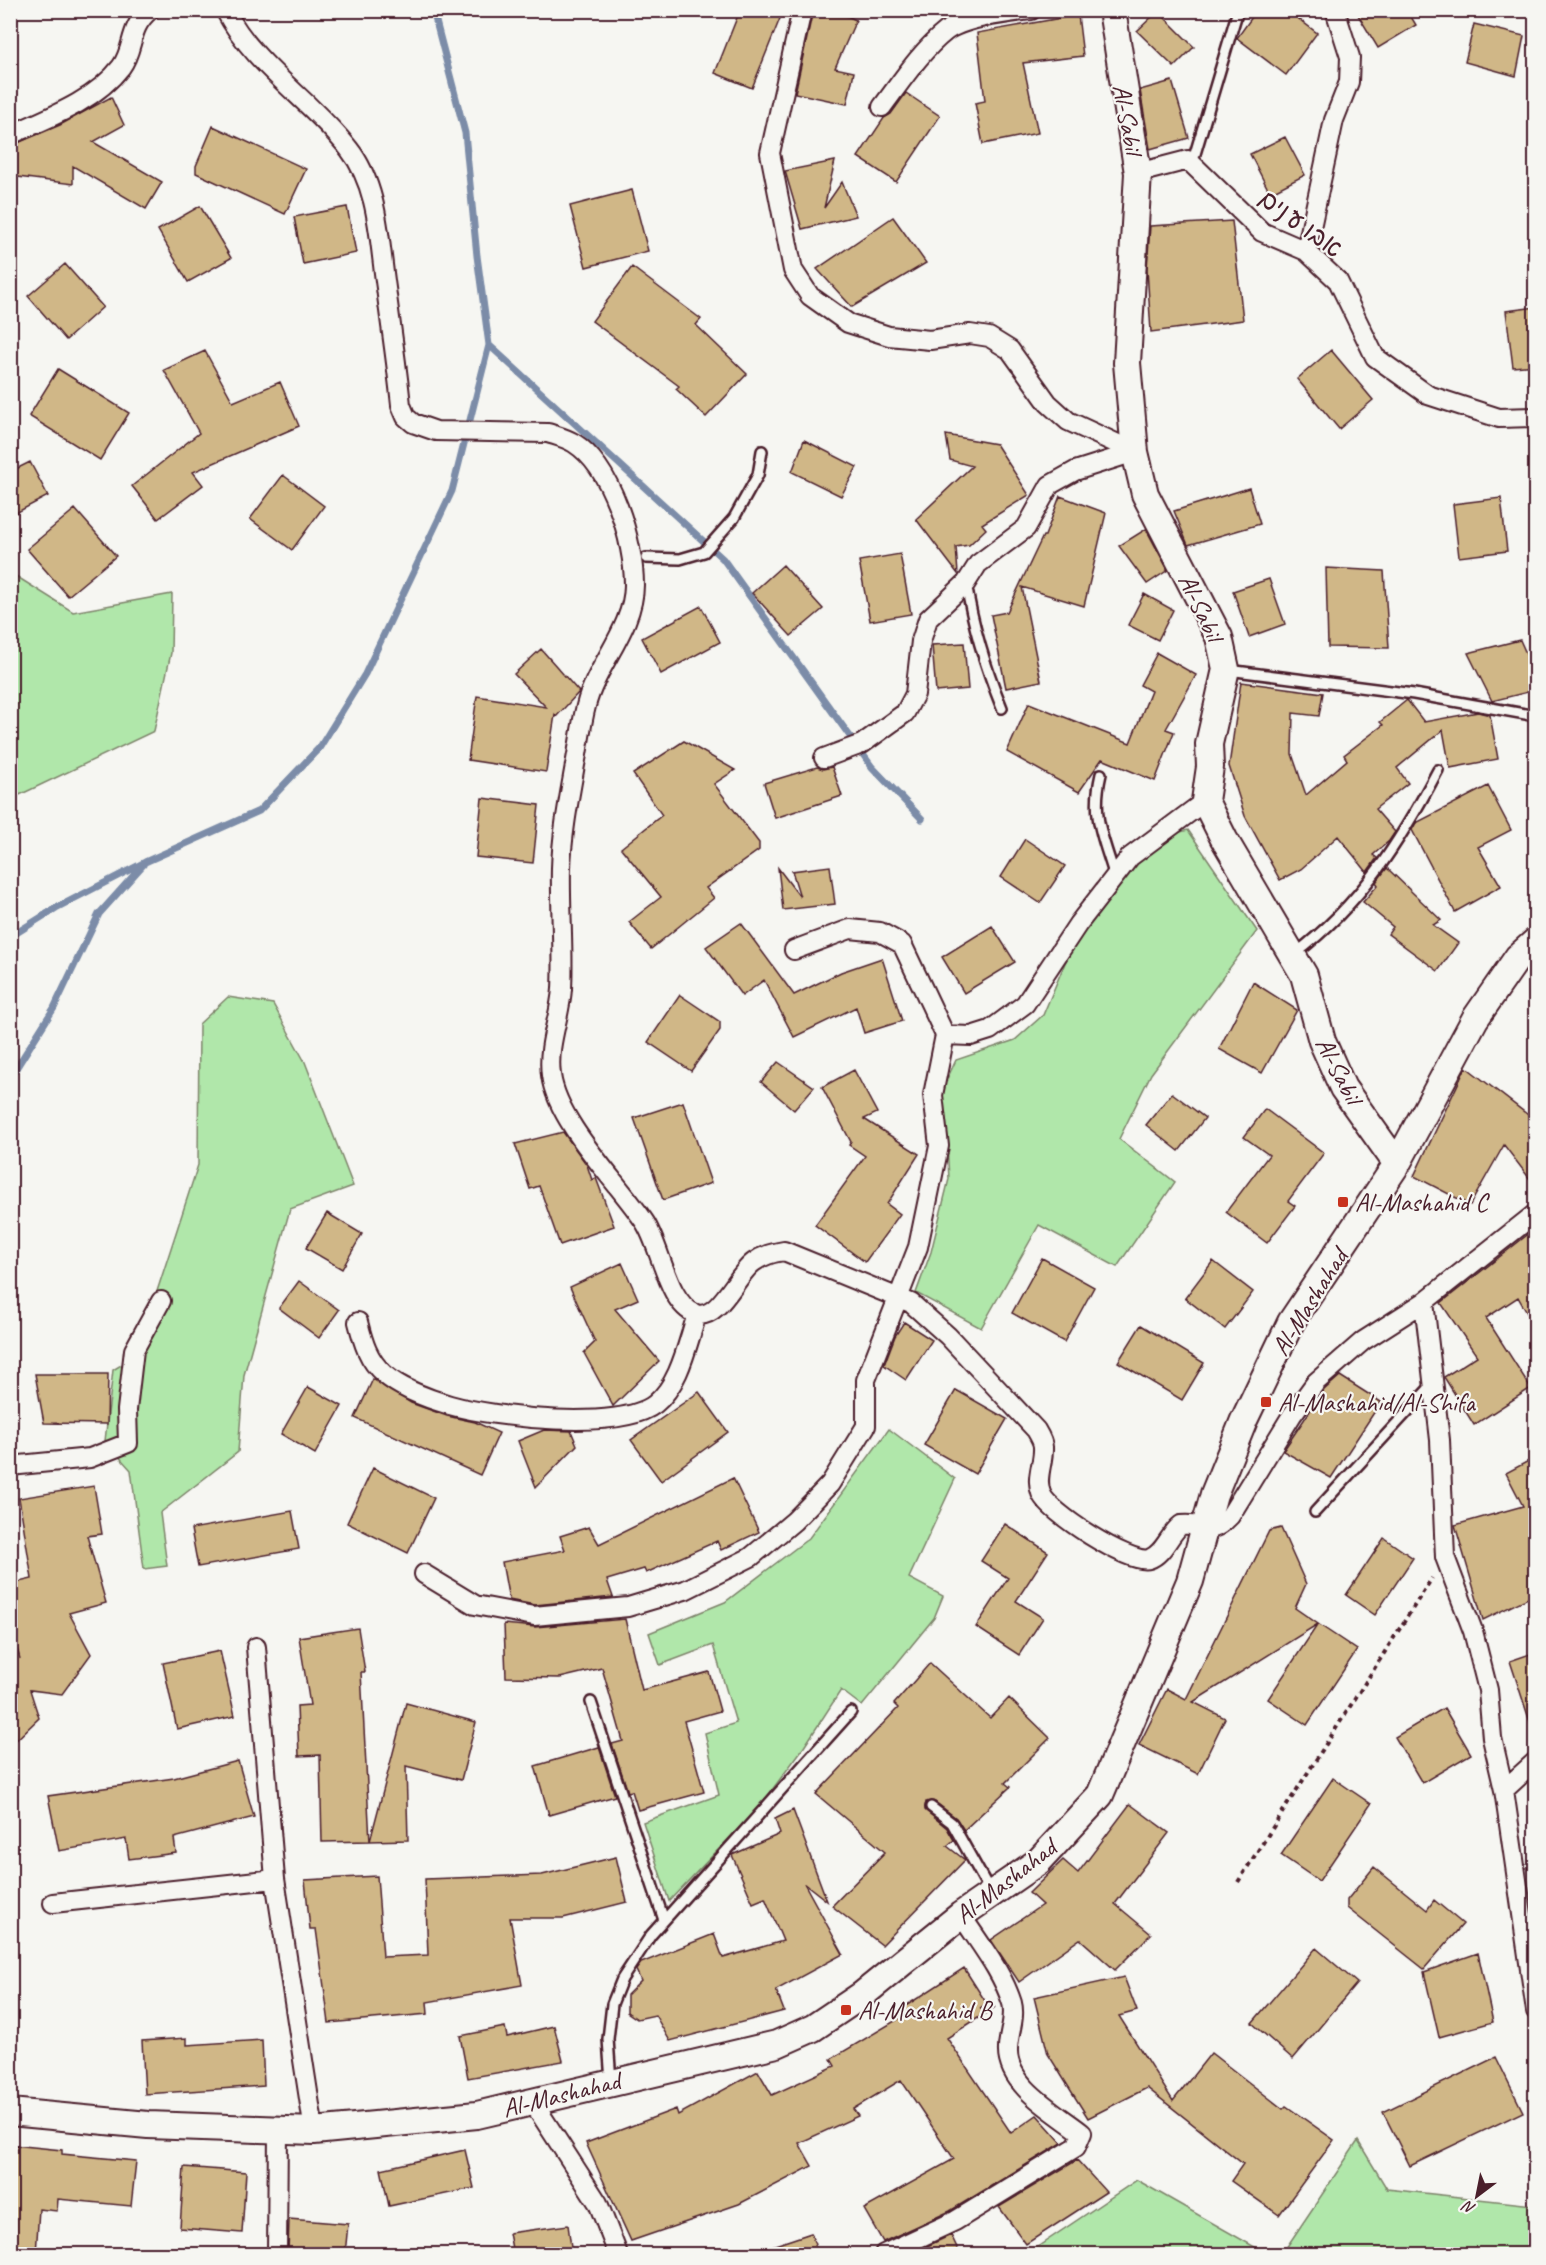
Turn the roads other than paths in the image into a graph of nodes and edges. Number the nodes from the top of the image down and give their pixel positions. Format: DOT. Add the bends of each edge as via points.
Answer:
graph roads {
  1 [pos="225,10"];
  2 [pos="802,10"];
  3 [pos="1031,10"];
  4 [pos="1112,10"];
  5 [pos="1238,10"];
  6 [pos="1335,10"];
  7 [pos="145,12"];
  8 [pos="882,108"];
  9 [pos="10,135"];
  10 [pos="1192,164"];
  11 [pos="1138,173"];
  12 [pos="1306,251"];
  13 [pos="1536,417"];
  14 [pos="762,451"];
  15 [pos="1135,452"];
  16 [pos="646,558"];
  17 [pos="966,583"];
  18 [pos="1226,669"];
  19 [pos="1002,708"];
  20 [pos="1536,716"];
  21 [pos="824,758"];
  22 [pos="1438,770"];
  23 [pos="1101,774"];
  24 [pos="1205,801"];
  25 [pos="1116,877"];
  26 [pos="1536,941"];
  27 [pos="794,950"];
  28 [pos="1293,955"];
  29 [pos="945,1035"];
  30 [pos="1396,1164"];
  31 [pos="1536,1213"];
  32 [pos="899,1296"];
  33 [pos="161,1300"];
  34 [pos="1424,1302"];
  35 [pos="697,1315"];
  36 [pos="358,1322"];
  37 [pos="1434,1382"];
  38 [pos="10,1466"];
  39 [pos="1315,1512"];
  40 [pos="1206,1528"];
  41 [pos="424,1574"];
  42 [pos="256,1647"];
  43 [pos="591,1702"];
  44 [pos="851,1712"];
  45 [pos="1536,1761"];
  46 [pos="1504,1790"];
  47 [pos="931,1807"];
  48 [pos="275,1879"];
  49 [pos="991,1893"];
  50 [pos="53,1903"];
  51 [pos="961,1915"];
  52 [pos="664,1920"];
  53 [pos="1536,2011"];
  54 [pos="611,2082"];
  55 [pos="532,2101"];
  56 [pos="10,2112"];
  57 [pos="278,2130"];
  58 [pos="314,2131"];
  59 [pos="277,2254"];
  60 [pos="618,2254"];
  61 [pos="884,2254"];
  1 -- 35 [label="street" via="250,48 332,129 362,169 374,205 401,405 406,417 436,431 548,433 562,437 575,444 598,469 623,521 633,558 634,588 630,608 586,704 567,809 561,865 562,994 550,1043 551,1076 560,1109 647,1225 673,1293"];
  2 -- 15 [label="street" via="770,153 794,270 810,296 848,323 889,336 930,340 970,334 989,337 1010,350 1048,402 1068,421"];
  3 -- 8 [label="street" via="965,22 946,30 913,65"];
  4 -- 11 [label="street, Al-Sabil"];
  5 -- 10 [label="lane"];
  6 -- 12 [label="street" via="1350,57 1349,82 1334,120"];
  7 -- 9 [label="street" via="134,30 123,65 109,81 63,111"];
  10 -- 11 [label="street" via="1188,160"];
  10 -- 12 [label="street, אבו ע'נים" via="1262,232"];
  11 -- 15 [label="street, Al-Sabil" via="1127,363"];
  12 -- 13 [label="street, אבו ע'נים" via="1338,281 1375,357 1428,395 1499,418"];
  14 -- 16 [label="lane" via="758,475 734,518 704,552 680,559"];
  15 -- 17 [label="street" via="1075,471 1050,485 1026,528 978,564"];
  15 -- 18 [label="street, Al-Sabil" via="1145,494 1219,637"];
  17 -- 19 [label="lane" via="973,627"];
  17 -- 21 [label="street" via="928,619 918,683 905,713 862,744"];
  18 -- 20 [label="lane" via="1414,694"];
  18 -- 24 [label="street, Al-Sabil" via="1209,744"];
  22 -- 28 [label="lane" via="1412,819 1370,882 1327,930"];
  23 -- 25 [label="lane" via="1095,799 1097,818"];
  24 -- 25 [label="street" via="1130,857"];
  24 -- 28 [label="street, Al-Sabil"];
  25 -- 29 [label="street" via="1078,924 1025,1004 990,1030 971,1036"];
  26 -- 30 [label="street, Al-Mashahad" via="1518,957 1475,1019"];
  27 -- 29 [label="street" via="850,928 880,932 902,944"];
  28 -- 30 [label="street, Al-Sabil" via="1304,975 1322,1041 1343,1088"];
  29 -- 32 [label="street" via="933,1095 939,1146 918,1247"];
  30 -- 40 [label="street, Al-Mashahad" via="1291,1322 1244,1420 1214,1494"];
  31 -- 34 [label="street"];
  32 -- 35 [label="street" via="784,1251 768,1253 752,1263 719,1307"];
  32 -- 40 [label="street" via="948,1336 1036,1430 1043,1446 1041,1494 1059,1516 1132,1558 1146,1560 1155,1556 1181,1525"];
  32 -- 41 [label="street" via="866,1380 866,1426 830,1484 751,1557 685,1590 628,1607 534,1616 475,1605"];
  33 -- 38 [label="street" via="134,1350 127,1410 128,1443 90,1458"];
  34 -- 37 [label="street"];
  34 -- 40 [label="street" via="1363,1341 1316,1382 1230,1516 1219,1527"];
  35 -- 36 [label="street" via="670,1387 655,1405 634,1415 595,1422 489,1413 421,1395 384,1374 364,1349"];
  37 -- 39 [label="lane"];
  37 -- 46 [label="street" via="1445,1557 1473,1631 1488,1690 1492,1738"];
  40 -- 49 [label="street, Al-Mashahad" via="1190,1581 1101,1795 1039,1862"];
  42 -- 48 [label="street"];
  43 -- 52 [label="lane"];
  44 -- 52 [label="lane"];
  45 -- 46 [label="street"];
  46 -- 53 [label="street"];
  47 -- 49 [label="lane" via="952,1823"];
  48 -- 50 [label="street"];
  48 -- 58 [label="street"];
  49 -- 51 [label="street, Al-Mashahad"];
  51 -- 54 [label="street, Al-Mashahad" via="862,1995 813,2028 777,2044"];
  51 -- 61 [label="street" via="1003,1981 1013,2007 1007,2050 1010,2066 1024,2087 1082,2133 1076,2148 955,2221"];
  52 -- 54 [label="lane" via="622,1979 612,2004 608,2039"];
  54 -- 55 [label="street, Al-Mashahad"];
  55 -- 58 [label="street, Al-Mashahad" via="477,2115"];
  55 -- 60 [label="street" via="598,2203"];
  56 -- 57 [label="street, Al-Mashahad" via="148,2125"];
  57 -- 58 [label="street, Al-Mashahad"];
  57 -- 59 [label="street"];
}
